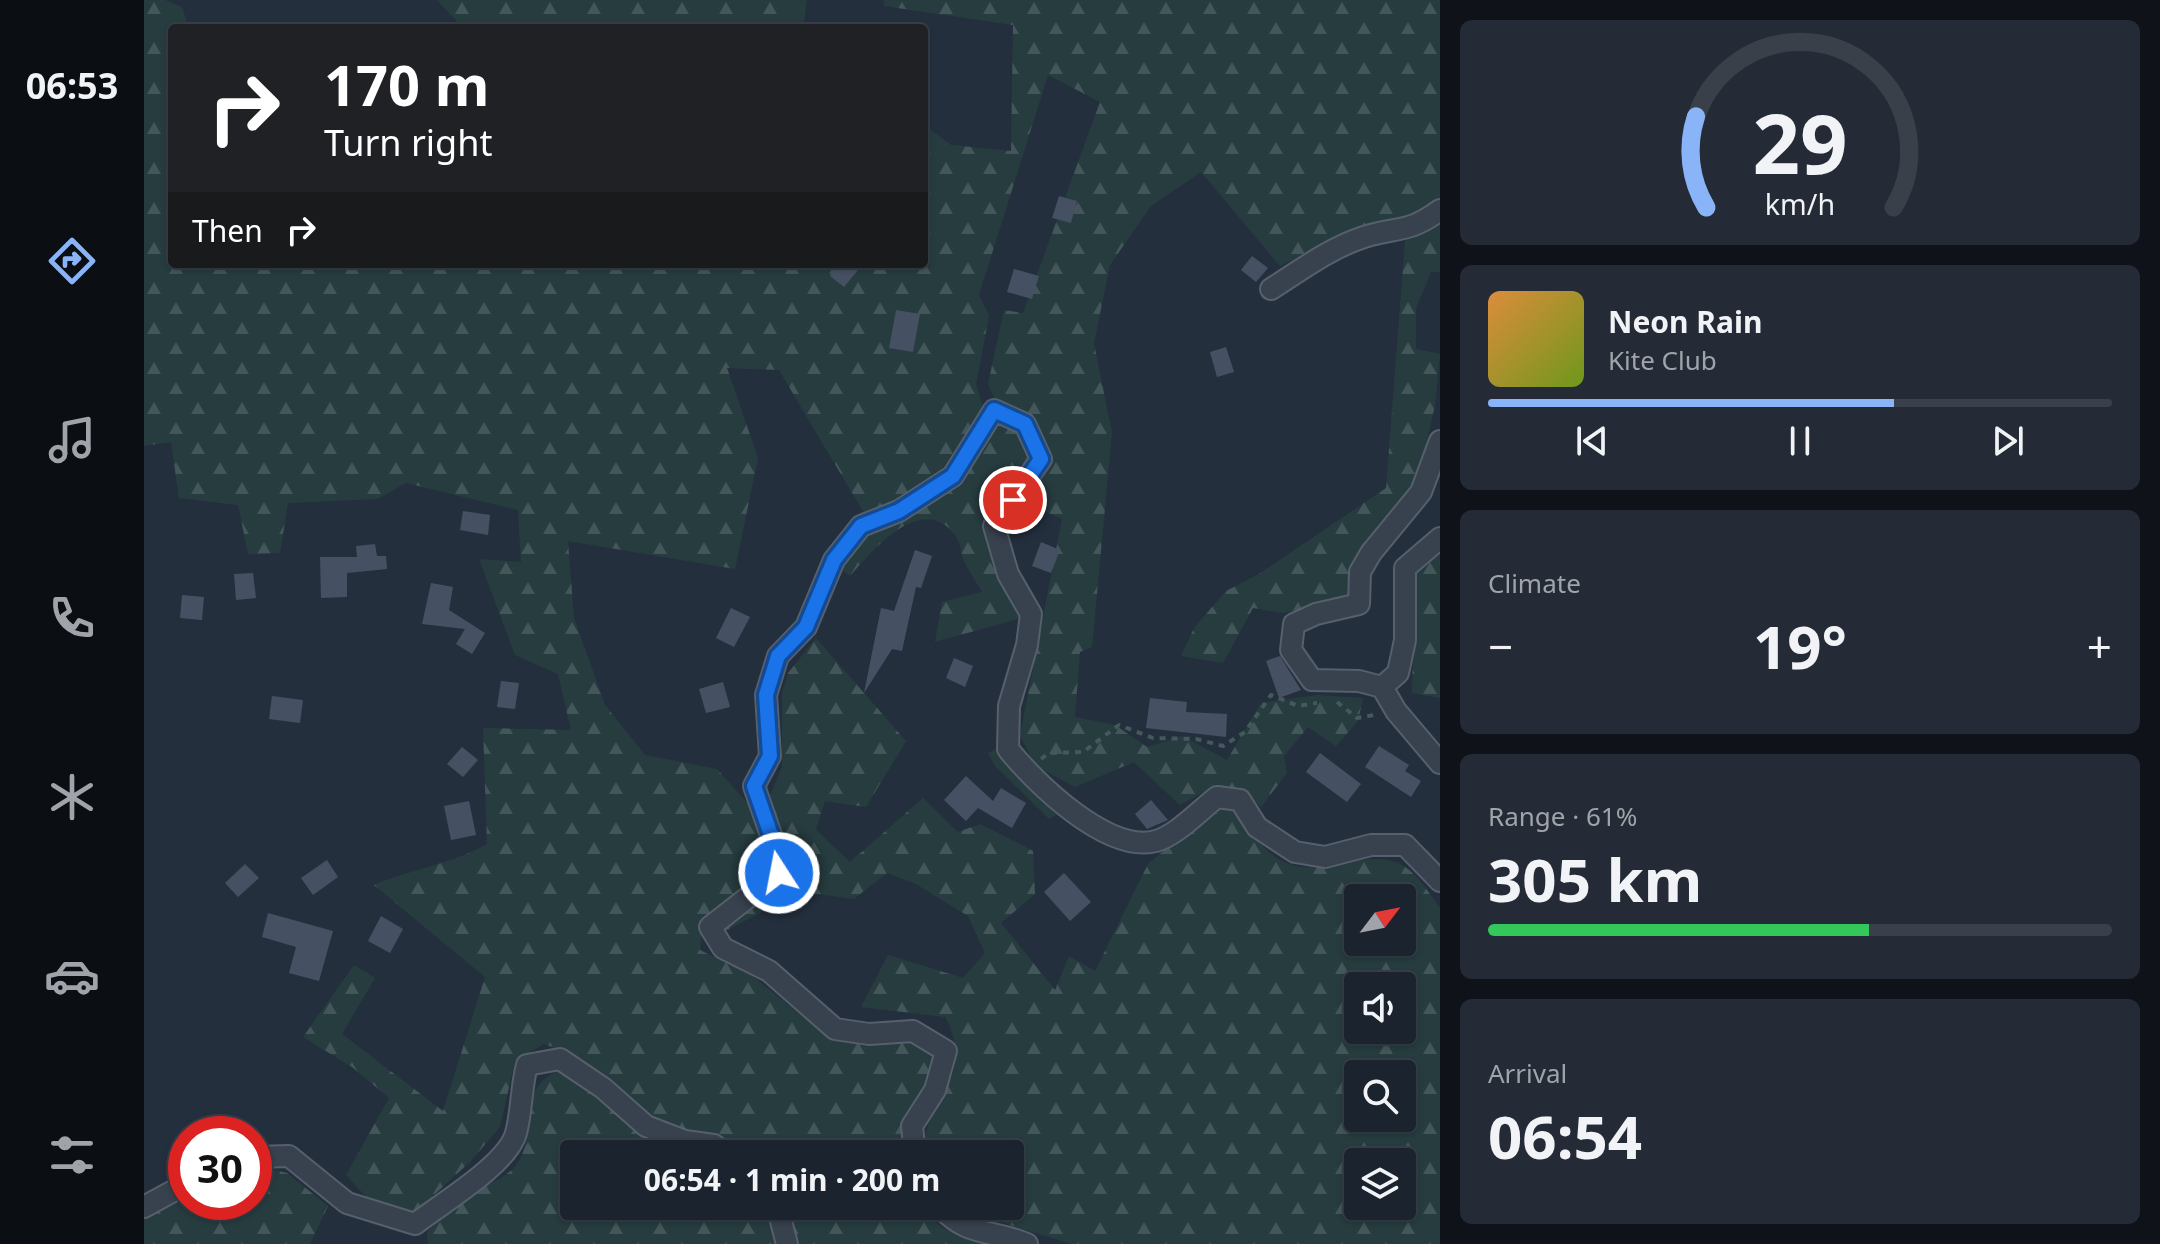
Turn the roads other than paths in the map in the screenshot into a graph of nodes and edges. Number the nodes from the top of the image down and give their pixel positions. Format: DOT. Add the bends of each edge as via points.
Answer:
graph roads {
  1 [pos="1440,210"];
  2 [pos="1271,289"];
  3 [pos="1440,441"];
  4 [pos="1440,538"];
  5 [pos="1382,687"];
  6 [pos="1440,763"];
  7 [pos="1440,881"];
  8 [pos="682,1140"];
  9 [pos="914,1140"];
  10 [pos="272,1156"];
  11 [pos="168,1194"];
  12 [pos="144,1207"];
  13 [pos="781,1220"];
  14 [pos="952,1220"];
  15 [pos="787,1244"];
  16 [pos="1027,1244"];
  1 -- 2 [label="street" via="1416,227 1366,236 1333,250"];
  3 -- 5 [label="street" via="1421,492 1360,572 1359,604 1294,624 1291,650 1312,680"];
  4 -- 5 [label="street" via="1405,568 1405,640 1398,673"];
  5 -- 6 [label="street"];
  7 -- 9 [label="street" via="1405,845 1371,845 1325,857 1295,852 1257,827 1240,800 1217,797 1156,841 1123,841 1038,782 1008,749 1009,706 1031,614 1008,574 994,526 1041,459 1025,424 994,410 953,476 899,511 861,526 834,560 806,627 778,656 766,695 770,756 754,786 779,873 710,927 723,948 769,971 835,1029 869,1034 913,1031 946,1051 935,1090 912,1126"];
  8 -- 10 [label="street" via="646,1126 560,1059 527,1065 516,1134 499,1163 415,1224 347,1203 289,1156"];
  11 -- 12 [label="street"];
  13 -- 15 [label="street"];
  14 -- 16 [label="street" via="960,1228"];
}
